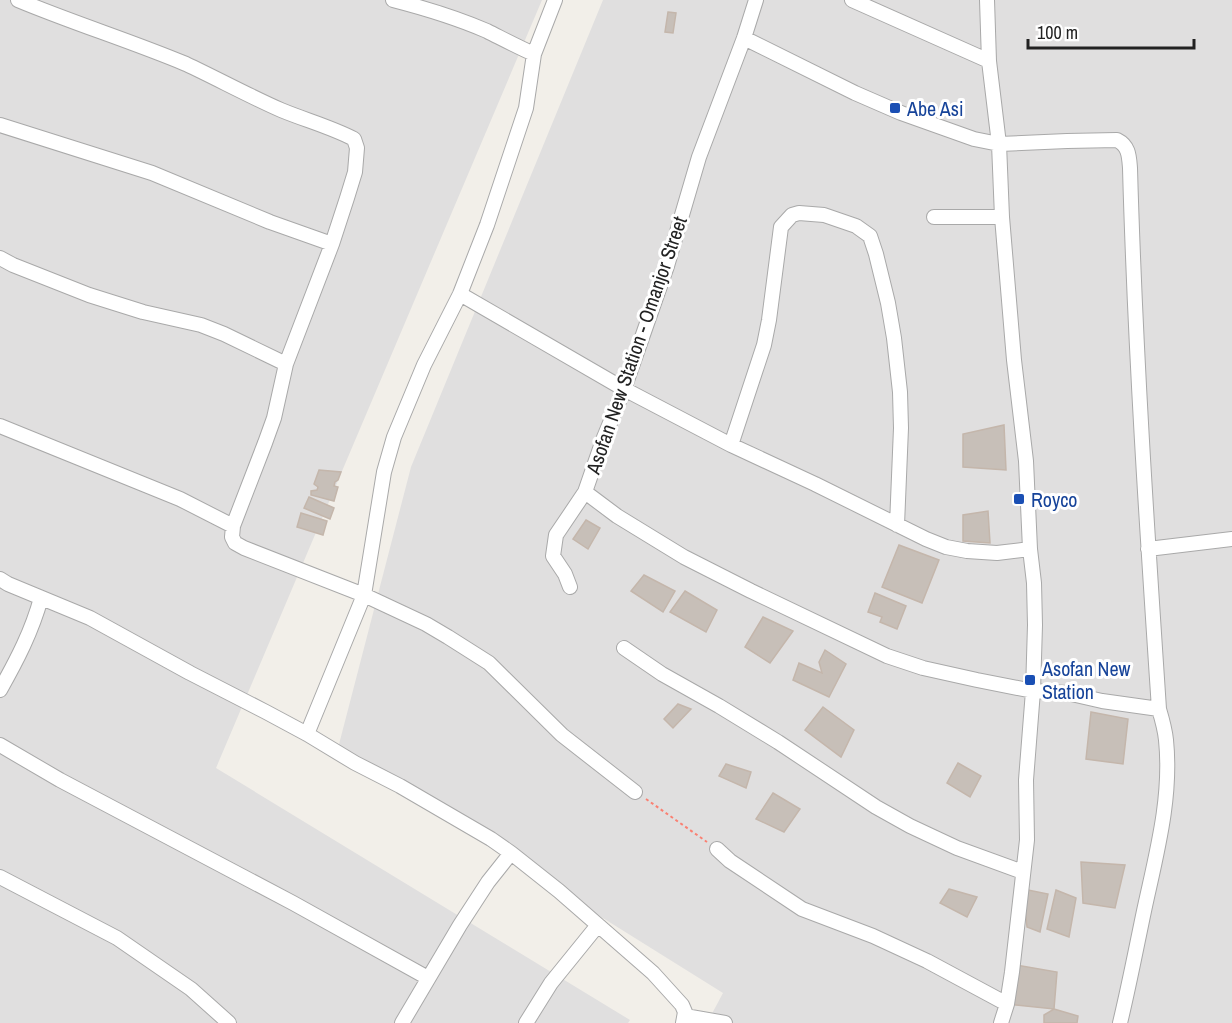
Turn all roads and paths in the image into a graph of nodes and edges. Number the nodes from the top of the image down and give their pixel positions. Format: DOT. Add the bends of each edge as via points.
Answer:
graph roads {
  1 [pos="18,0"];
  2 [pos="393,0"];
  3 [pos="555,0"];
  4 [pos="756,0"];
  5 [pos="852,0"];
  6 [pos="987,0"];
  7 [pos="421,4"];
  8 [pos="744,38"];
  9 [pos="534,54"];
  10 [pos="989,61"];
  11 [pos="0,125"];
  12 [pos="999,144"];
  13 [pos="934,217"];
  14 [pos="1002,217"];
  15 [pos="332,244"];
  16 [pos="0,258"];
  17 [pos="459,294"];
  18 [pos="286,364"];
  19 [pos="624,388"];
  20 [pos="0,426"];
  21 [pos="730,445"];
  22 [pos="585,492"];
  23 [pos="897,525"];
  24 [pos="232,526"];
  25 [pos="1232,538"];
  26 [pos="1030,549"];
  27 [pos="1148,549"];
  28 [pos="0,579"];
  29 [pos="570,587"];
  30 [pos="364,595"];
  31 [pos="41,597"];
  32 [pos="624,648"];
  33 [pos="0,690"];
  34 [pos="1034,691"];
  35 [pos="1159,709"];
  36 [pos="307,734"];
  37 [pos="0,745"];
  38 [pos="635,792"];
  39 [pos="717,849"];
  40 [pos="511,853"];
  41 [pos="1023,872"];
  42 [pos="0,877"];
  43 [pos="598,925"];
  44 [pos="428,978"];
  45 [pos="1007,1004"];
  46 [pos="684,1020"];
  47 [pos="229,1023"];
  48 [pos="402,1023"];
  49 [pos="526,1023"];
  50 [pos="725,1023"];
  51 [pos="1001,1023"];
  52 [pos="1120,1023"];
  1 -- 15 [label="street" via="188,65 240,92 354,139 354,172"];
  2 -- 7 [label="street"];
  3 -- 9 [label="street"];
  4 -- 8 [label="street, Asofan New Station - Omanjor Street"];
  5 -- 10 [label="street"];
  6 -- 10 [label="street"];
  7 -- 9 [label="street"];
  8 -- 12 [label="street" via="901,113"];
  8 -- 19 [label="street, Asofan New Station - Omanjor Street" via="699,157 667,266"];
  9 -- 17 [label="street" via="526,108"];
  10 -- 12 [label="street"];
  11 -- 15 [label="street" via="152,172"];
  12 -- 14 [label="street"];
  12 -- 27 [label="street" via="1117,140 1129,151"];
  13 -- 14 [label="street"];
  14 -- 26 [label="street" via="1026,461"];
  15 -- 18 [label="street"];
  16 -- 18 [label="street" via="89,295 159,317 201,325"];
  17 -- 19 [label="street"];
  17 -- 30 [label="street" via="394,437 384,472"];
  18 -- 24 [label="street" via="274,418"];
  19 -- 21 [label="street"];
  19 -- 22 [label="street, Asofan New Station - Omanjor Street"];
  20 -- 24 [label="street" via="180,499"];
  21 -- 23 [label="street"];
  21 -- 23 [label="street" via="764,345 781,227 799,213 824,215 856,226 870,236 894,338 901,428"];
  22 -- 29 [label="street" via="556,535 553,556"];
  22 -- 34 [label="street, Asofan New Station - Omanjor Street" via="616,516 684,557 887,656 977,681"];
  23 -- 26 [label="street" via="967,551"];
  24 -- 30 [label="street" via="235,543"];
  25 -- 27 [label="street"];
  26 -- 34 [label="street"];
  27 -- 35 [label="street"];
  28 -- 31 [label="street"];
  30 -- 36 [label="street"];
  30 -- 38 [label="street" via="426,624 489,663 562,735"];
  31 -- 33 [label="street" via="22,651"];
  31 -- 36 [label="street" via="90,618"];
  32 -- 41 [label="street" via="876,807 957,848"];
  34 -- 35 [label="street, Asofan New Station - Omanjor Street"];
  34 -- 41 [label="street"];
  35 -- 52 [label="street" via="1166,739 1164,808"];
  36 -- 40 [label="street"];
  37 -- 44 [label="street"];
  38 -- 39 [label="path"];
  39 -- 45 [label="street" via="801,909 873,936"];
  40 -- 43 [label="street"];
  40 -- 44 [label="street" via="488,882"];
  41 -- 45 [label="street"];
  42 -- 47 [label="street" via="117,938"];
  43 -- 46 [label="street" via="669,990 682,1005"];
  43 -- 49 [label="street" via="551,983"];
  44 -- 48 [label="street"];
  45 -- 51 [label="street"];
  46 -- 50 [label="street"];
}
